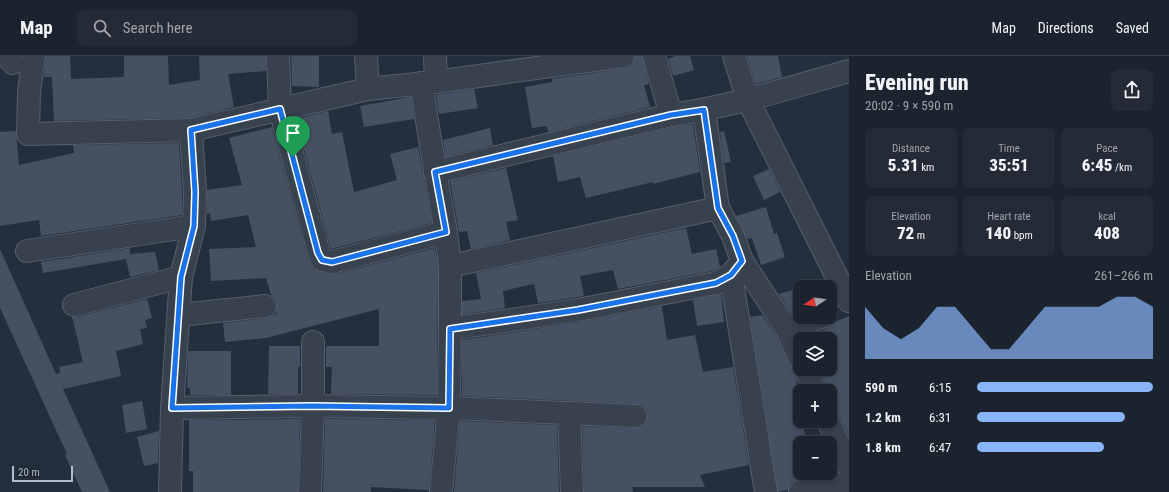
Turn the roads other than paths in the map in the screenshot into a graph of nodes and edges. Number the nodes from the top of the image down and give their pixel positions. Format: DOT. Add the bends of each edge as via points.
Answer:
graph roads {
  1 [pos="34,56"];
  2 [pos="278,56"];
  3 [pos="366,56"];
  4 [pos="435,56"];
  5 [pos="623,56"];
  6 [pos="654,56"];
  7 [pos="734,56"];
  8 [pos="849,71"];
  9 [pos="429,82"];
  10 [pos="368,89"];
  11 [pos="748,100"];
  12 [pos="280,109"];
  13 [pos="704,110"];
  14 [pos="671,115"];
  15 [pos="191,130"];
  16 [pos="435,172"];
  17 [pos="718,208"];
  18 [pos="194,226"];
  19 [pos="446,232"];
  20 [pos="27,250"];
  21 [pos="450,266"];
  22 [pos="737,268"];
  23 [pos="181,277"];
  24 [pos="849,301"];
  25 [pos="74,305"];
  26 [pos="265,306"];
  27 [pos="849,308"];
  28 [pos="837,312"];
  29 [pos="180,314"];
  30 [pos="799,324"];
  31 [pos="786,328"];
  32 [pos="450,329"];
  33 [pos="313,342"];
  34 [pos="793,344"];
  35 [pos="313,406"];
  36 [pos="172,408"];
  37 [pos="449,408"];
  38 [pos="569,413"];
  39 [pos="636,416"];
  40 [pos="831,428"];
  41 [pos="849,467"];
  42 [pos="849,482"];
  43 [pos="170,492"];
  44 [pos="310,492"];
  45 [pos="441,492"];
  46 [pos="572,492"];
  47 [pos="766,492"];
  48 [pos="800,492"];
  1 -- 15 [label="street" via="29,92 28,134"];
  2 -- 12 [label="street"];
  3 -- 10 [label="street"];
  4 -- 9 [label="street"];
  5 -- 9 [label="street"];
  6 -- 14 [label="street"];
  7 -- 11 [label="street"];
  8 -- 11 [label="street"];
  9 -- 10 [label="street"];
  9 -- 16 [label="street"];
  10 -- 12 [label="street"];
  11 -- 13 [label="street"];
  11 -- 24 [label="street"];
  12 -- 15 [label="street"];
  12 -- 19 [label="street" via="322,260 332,262"];
  13 -- 14 [label="street"];
  13 -- 17 [label="street"];
  14 -- 16 [label="street"];
  15 -- 18 [label="street" via="195,192"];
  16 -- 19 [label="street"];
  17 -- 21 [label="street"];
  17 -- 22 [label="street" via="733,236"];
  18 -- 20 [label="street"];
  18 -- 23 [label="street"];
  19 -- 21 [label="street"];
  21 -- 32 [label="street"];
  22 -- 31 [label="street"];
  22 -- 32 [label="street" via="716,283 578,310"];
  22 -- 47 [label="street"];
  23 -- 25 [label="street"];
  23 -- 29 [label="street"];
  26 -- 29 [label="street"];
  27 -- 28 [label="street"];
  29 -- 36 [label="street"];
  30 -- 31 [label="street"];
  31 -- 34 [label="street"];
  32 -- 37 [label="street"];
  33 -- 35 [label="street"];
  35 -- 36 [label="street"];
  35 -- 37 [label="street"];
  35 -- 44 [label="street"];
  36 -- 43 [label="street"];
  37 -- 38 [label="street"];
  37 -- 45 [label="street"];
  38 -- 39 [label="street"];
  38 -- 46 [label="street"];
  40 -- 41 [label="street"];
  42 -- 48 [label="street"];
}
